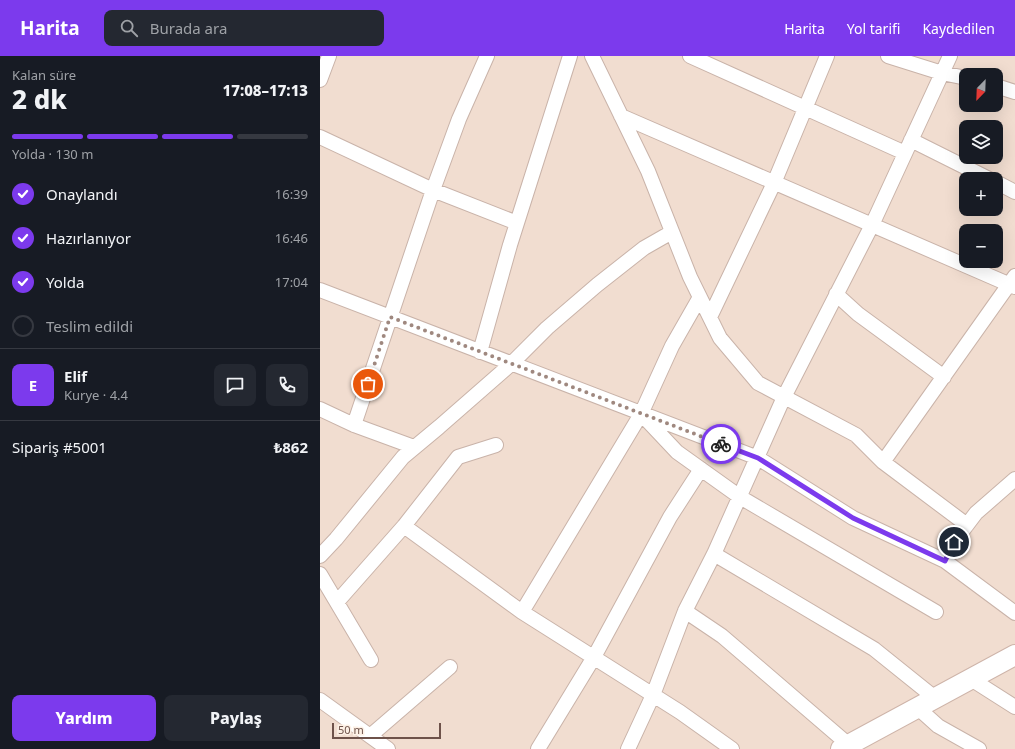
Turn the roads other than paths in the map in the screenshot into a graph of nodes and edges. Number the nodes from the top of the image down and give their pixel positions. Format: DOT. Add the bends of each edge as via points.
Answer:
graph roads {
  1 [pos="329,56"];
  2 [pos="487,56"];
  3 [pos="570,56"];
  4 [pos="592,56"];
  5 [pos="690,56"];
  6 [pos="827,56"];
  7 [pos="888,56"];
  8 [pos="950,56"];
  9 [pos="942,72"];
  10 [pos="959,76"];
  11 [pos="320,80"];
  12 [pos="1003,88"];
  13 [pos="1015,92"];
  14 [pos="806,107"];
  15 [pos="621,116"];
  16 [pos="320,137"];
  17 [pos="908,146"];
  18 [pos="972,172"];
  19 [pos="774,183"];
  20 [pos="1003,186"];
  21 [pos="433,190"];
  22 [pos="1015,192"];
  23 [pos="517,223"];
  24 [pos="872,225"];
  25 [pos="672,232"];
  26 [pos="1013,283"];
  27 [pos="320,290"];
  28 [pos="836,294"];
  29 [pos="700,297"];
  30 [pos="390,317"];
  31 [pos="710,317"];
  32 [pos="480,352"];
  33 [pos="511,364"];
  34 [pos="944,377"];
  35 [pos="784,397"];
  36 [pos="320,409"];
  37 [pos="641,414"];
  38 [pos="354,425"];
  39 [pos="496,445"];
  40 [pos="414,447"];
  41 [pos="758,458"];
  42 [pos="883,462"];
  43 [pos="700,469"];
  44 [pos="1015,479"];
  45 [pos="740,497"];
  46 [pos="967,525"];
  47 [pos="404,526"];
  48 [pos="714,554"];
  49 [pos="320,556"];
  50 [pos="945,561"];
  51 [pos="320,574"];
  52 [pos="337,602"];
  53 [pos="685,611"];
  54 [pos="522,612"];
  55 [pos="936,612"];
  56 [pos="1015,612"];
  57 [pos="1015,655"];
  58 [pos="594,657"];
  59 [pos="372,660"];
  60 [pos="450,667"];
  61 [pos="971,679"];
  62 [pos="653,695"];
  63 [pos="935,698"];
  64 [pos="320,700"];
  65 [pos="1015,707"];
  66 [pos="918,708"];
  67 [pos="370,736"];
  68 [pos="845,747"];
  69 [pos="388,749"];
  70 [pos="538,749"];
  71 [pos="628,749"];
  72 [pos="732,749"];
  73 [pos="979,749"];
  1 -- 11 [label="street"];
  2 -- 21 [label="street" via="459,120"];
  3 -- 23 [label="street"];
  4 -- 15 [label="street"];
  5 -- 14 [label="street"];
  6 -- 14 [label="street"];
  7 -- 9 [label="street"];
  8 -- 9 [label="street"];
  9 -- 10 [label="street"];
  9 -- 17 [label="street"];
  12 -- 13 [label="street"];
  14 -- 17 [label="street"];
  14 -- 19 [label="street"];
  15 -- 19 [label="street"];
  15 -- 25 [label="street" via="648,171"];
  16 -- 21 [label="street"];
  17 -- 18 [label="street"];
  17 -- 24 [label="street"];
  19 -- 24 [label="street"];
  19 -- 31 [label="street"];
  20 -- 22 [label="street"];
  21 -- 23 [label="street"];
  21 -- 30 [label="street"];
  23 -- 32 [label="street"];
  24 -- 26 [label="street"];
  24 -- 28 [label="street"];
  25 -- 29 [label="street"];
  25 -- 33 [label="street" via="644,248 598,285 547,328"];
  26 -- 34 [label="street"];
  27 -- 30 [label="street"];
  28 -- 34 [label="street" via="858,314"];
  28 -- 35 [label="street"];
  29 -- 31 [label="street"];
  29 -- 37 [label="street" via="672,346"];
  30 -- 32 [label="street"];
  30 -- 38 [label="street"];
  31 -- 35 [label="street" via="720,338 758,383"];
  32 -- 33 [label="street"];
  33 -- 37 [label="street"];
  33 -- 40 [label="street"];
  34 -- 42 [label="street"];
  35 -- 41 [label="street"];
  35 -- 42 [label="street" via="856,435"];
  36 -- 38 [label="street"];
  37 -- 41 [label="street"];
  37 -- 43 [label="street" via="677,452"];
  37 -- 54 [label="street"];
  38 -- 40 [label="street"];
  39 -- 47 [label="street" via="458,457"];
  40 -- 49 [label="street"];
  41 -- 45 [label="street"];
  41 -- 50 [label="street" via="853,518"];
  42 -- 46 [label="street"];
  43 -- 45 [label="street"];
  43 -- 58 [label="street" via="670,517"];
  44 -- 46 [label="street" via="976,513"];
  45 -- 48 [label="street"];
  45 -- 55 [label="street"];
  46 -- 50 [label="street" via="954,542"];
  47 -- 52 [label="street"];
  47 -- 54 [label="street"];
  48 -- 53 [label="street"];
  48 -- 63 [label="street" via="874,649"];
  50 -- 56 [label="street"];
  51 -- 52 [label="street"];
  52 -- 59 [label="street"];
  53 -- 62 [label="street"];
  53 -- 68 [label="street" via="722,636"];
  54 -- 58 [label="street"];
  57 -- 61 [label="main road"];
  58 -- 62 [label="street"];
  58 -- 70 [label="street"];
  60 -- 67 [label="street"];
  61 -- 63 [label="main road"];
  61 -- 65 [label="street"];
  62 -- 71 [label="street"];
  62 -- 72 [label="street"];
  63 -- 66 [label="main road"];
  64 -- 67 [label="street"];
  66 -- 68 [label="main road"];
  66 -- 73 [label="street" via="938,726"];
  67 -- 69 [label="street"];
}
